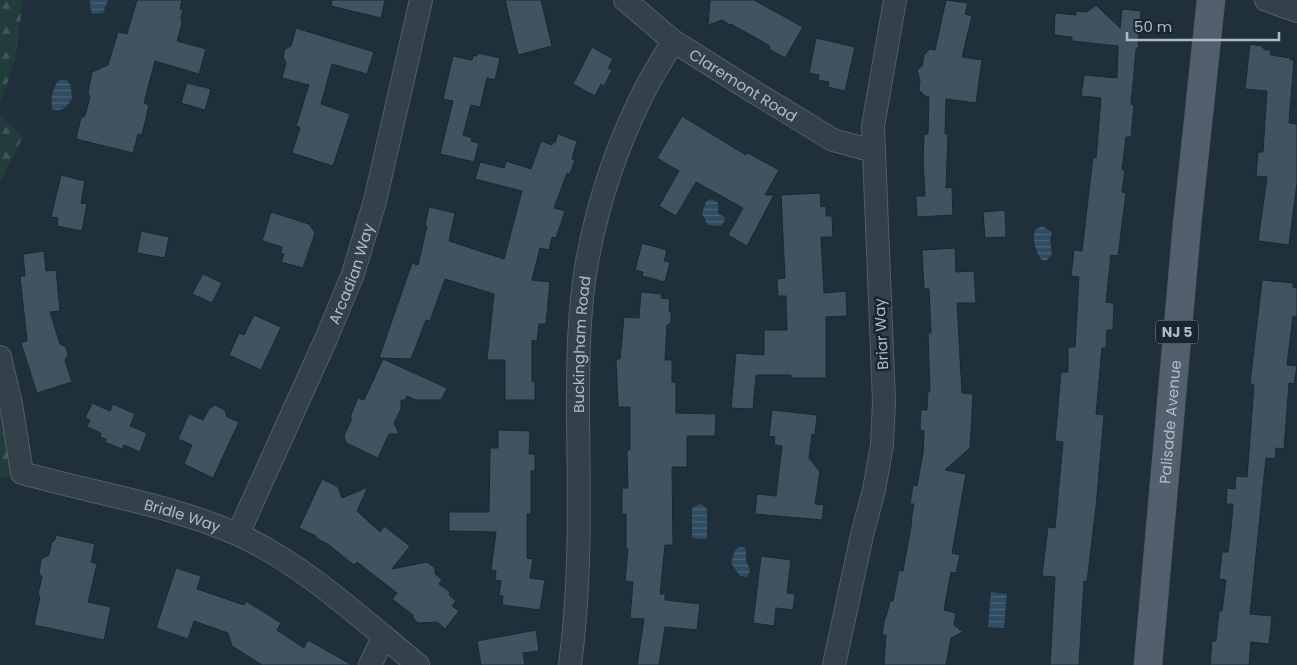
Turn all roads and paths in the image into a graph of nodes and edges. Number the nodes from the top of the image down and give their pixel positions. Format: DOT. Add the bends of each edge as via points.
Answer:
graph roads {
  1 [pos="421,0"];
  2 [pos="625,0"];
  3 [pos="895,0"];
  4 [pos="1211,0"];
  5 [pos="1266,0"];
  6 [pos="1297,11"];
  7 [pos="673,41"];
  8 [pos="873,151"];
  9 [pos="0,357"];
  10 [pos="238,534"];
  11 [pos="384,636"];
  12 [pos="370,665"];
  13 [pos="418,665"];
  14 [pos="570,665"];
  15 [pos="834,665"];
  16 [pos="1148,665"];
  1 -- 10 [label="street, Arcadian Way" via="375,201 353,274"];
  2 -- 7 [label="street, Claremont Road"];
  3 -- 8 [label="street, Briar Way" via="873,126"];
  4 -- 16 [label="main road, Palisade Avenue / NJ 5" via="1188,216"];
  5 -- 6 [label="street"];
  7 -- 8 [label="street, Claremont Road" via="833,140"];
  7 -- 14 [label="street, Buckingham Road" via="638,102 618,150 598,210 587,262 578,353 579,577"];
  8 -- 15 [label="street, Briar Way" via="884,401 882,446"];
  9 -- 10 [label="street, Bridle Way" via="12,404 22,473 141,502"];
  10 -- 11 [label="street, Bridle Way" via="278,556 331,593"];
  11 -- 12 [label="street"];
  11 -- 13 [label="street, Bridle Way"];
}
